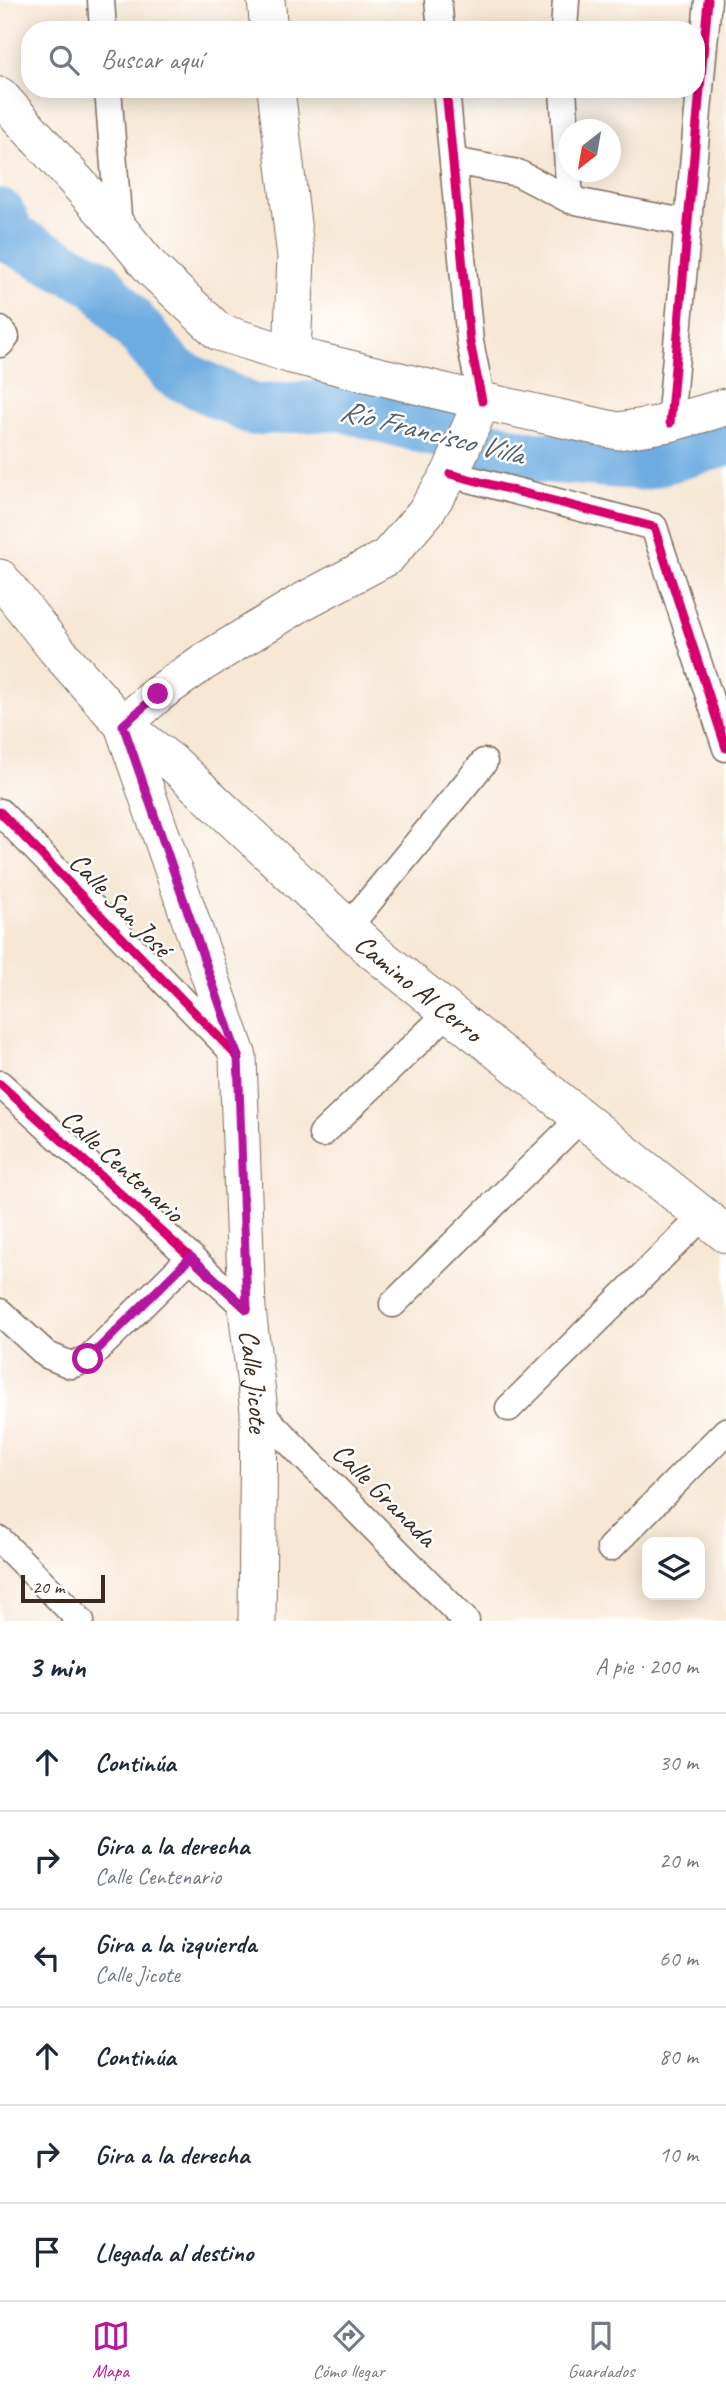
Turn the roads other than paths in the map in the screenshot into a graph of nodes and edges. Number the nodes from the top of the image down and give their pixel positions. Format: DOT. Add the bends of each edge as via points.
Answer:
graph roads {
  1 [pos="101,0"];
  2 [pos="266,0"];
  3 [pos="438,0"];
  4 [pos="566,0"];
  5 [pos="708,0"];
  6 [pos="102,21"];
  7 [pos="269,21"];
  8 [pos="440,21"];
  9 [pos="565,21"];
  10 [pos="705,35"];
  11 [pos="0,96"];
  12 [pos="109,98"];
  13 [pos="277,98"];
  14 [pos="447,98"];
  15 [pos="564,98"];
  16 [pos="700,98"];
  17 [pos="453,161"];
  18 [pos="570,200"];
  19 [pos="689,223"];
  20 [pos="119,229"];
  21 [pos="0,330"];
  22 [pos="0,344"];
  23 [pos="292,355"];
  24 [pos="482,401"];
  25 [pos="726,407"];
  26 [pos="670,423"];
  27 [pos="450,474"];
  28 [pos="0,578"];
  29 [pos="123,725"];
  30 [pos="726,748"];
  31 [pos="484,762"];
  32 [pos="0,812"];
  33 [pos="10,835"];
  34 [pos="348,927"];
  35 [pos="449,1012"];
  36 [pos="238,1057"];
  37 [pos="0,1084"];
  38 [pos="581,1118"];
  39 [pos="322,1134"];
  40 [pos="715,1225"];
  41 [pos="191,1257"];
  42 [pos="393,1304"];
  43 [pos="247,1309"];
  44 [pos="0,1312"];
  45 [pos="509,1408"];
  46 [pos="259,1411"];
  47 [pos="726,1431"];
  48 [pos="0,1540"];
  49 [pos="610,1548"];
  50 [pos="81,1621"];
  51 [pos="257,1621"];
  52 [pos="466,1621"];
  1 -- 6 [label="street"];
  2 -- 7 [label="main road"];
  3 -- 8 [label="street"];
  4 -- 9 [label="street"];
  5 -- 10 [label="street"];
  11 -- 20 [label="main road"];
  12 -- 20 [label="street"];
  13 -- 23 [label="main road" via="296,257"];
  14 -- 17 [label="street"];
  15 -- 18 [label="street"];
  16 -- 19 [label="street"];
  17 -- 18 [label="street" via="518,173"];
  17 -- 24 [label="street" via="470,342"];
  18 -- 19 [label="street"];
  19 -- 26 [label="street"];
  20 -- 23 [label="main road" via="152,269 219,332"];
  21 -- 22 [label="street" via="6,337"];
  23 -- 24 [label="main road"];
  24 -- 26 [label="main road" via="618,430"];
  24 -- 27 [label="main road"];
  25 -- 26 [label="main road"];
  27 -- 29 [label="main road" via="425,513 387,557 202,663"];
  27 -- 30 [label="street" via="654,527"];
  28 -- 29 [label="main road"];
  29 -- 34 [label="main road, Camino Al Cerro" via="175,765"];
  29 -- 36 [label="main road, Calle Jicote"];
  31 -- 34 [label="street"];
  32 -- 33 [label="street, Calle San José"];
  33 -- 36 [label="street, Calle San José"];
  34 -- 35 [label="main road, Camino Al Cerro"];
  35 -- 38 [label="main road, Camino Al Cerro"];
  35 -- 39 [label="street"];
  36 -- 43 [label="main road, Calle Jicote"];
  37 -- 41 [label="street, Calle Centenario"];
  38 -- 40 [label="main road, Camino Al Cerro"];
  38 -- 42 [label="street"];
  40 -- 45 [label="street"];
  41 -- 43 [label="street, Calle Centenario"];
  41 -- 44 [label="street" via="88,1359 71,1365 47,1355"];
  43 -- 46 [label="main road, Calle Jicote"];
  46 -- 51 [label="main road, Calle Jicote"];
  46 -- 52 [label="street, Calle Granada"];
  47 -- 49 [label="street"];
  48 -- 50 [label="street"];
}
